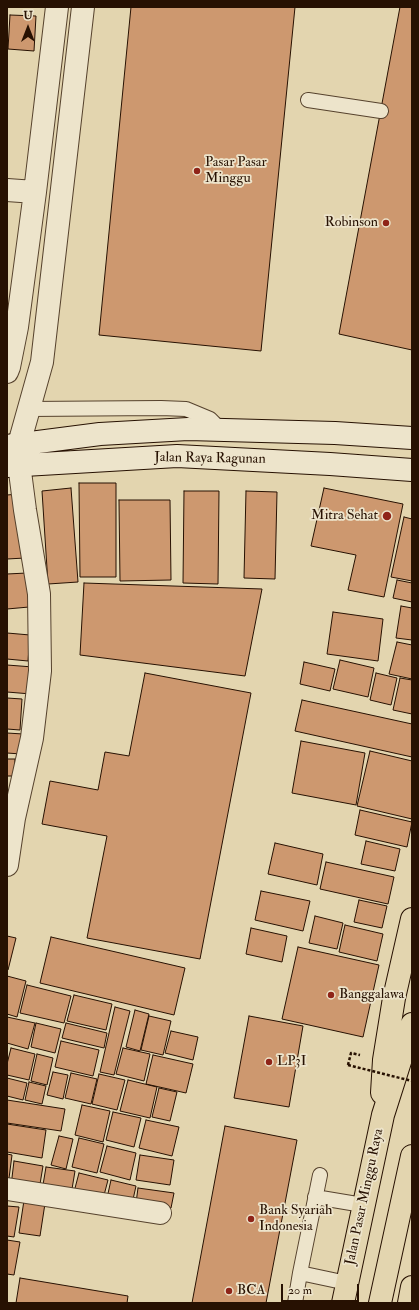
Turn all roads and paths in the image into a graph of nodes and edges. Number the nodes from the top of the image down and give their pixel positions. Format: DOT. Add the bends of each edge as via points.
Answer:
graph roads {
  1 [pos="57,7"];
  2 [pos="84,7"];
  3 [pos="314,101"];
  4 [pos="375,110"];
  5 [pos="7,190"];
  6 [pos="35,192"];
  7 [pos="7,372"];
  8 [pos="28,409"];
  9 [pos="221,430"];
  10 [pos="412,438"];
  11 [pos="13,455"];
  12 [pos="412,470"];
  13 [pos="11,818"];
  14 [pos="7,865"];
  15 [pos="412,919"];
  16 [pos="412,1024"];
  17 [pos="351,1053"];
  18 [pos="412,1081"];
  19 [pos="383,1115"];
  20 [pos="412,1156"];
  21 [pos="320,1175"];
  22 [pos="7,1189"];
  23 [pos="315,1197"];
  24 [pos="363,1205"];
  25 [pos="160,1213"];
  26 [pos="300,1273"];
  27 [pos="412,1287"];
  28 [pos="345,1293"];
  29 [pos="295,1303"];
  30 [pos="380,1303"];
  31 [pos="408,1303"];
  1 -- 6 [label="street"];
  2 -- 8 [label="street" via="42,362"];
  3 -- 4 [label="lane"];
  5 -- 6 [label="street"];
  6 -- 7 [label="street" via="17,327"];
  8 -- 9 [label="lane, Jalan Raya Ragunan" via="186,409 210,419"];
  8 -- 11 [label="street"];
  9 -- 10 [label="street, Jalan Raya Ragunan"];
  9 -- 11 [label="street, Jalan Raya Ragunan" via="188,429 100,434"];
  11 -- 12 [label="street, Jalan Raya Ragunan" via="177,456"];
  11 -- 13 [label="street" via="39,594 41,639 32,738"];
  13 -- 14 [label="street"];
  15 -- 19 [label="main road, Jalan Pasar Minggu Raya" via="394,998 384,1060"];
  16 -- 19 [label="main road, Jalan Pasar Minggu Raya"];
  17 -- 18 [label="path, bridge" via="348,1065"];
  19 -- 24 [label="main road, Jalan Pasar Minggu Raya"];
  20 -- 30 [label="main road"];
  21 -- 23 [label="lane"];
  22 -- 25 [label="street"];
  23 -- 24 [label="lane"];
  23 -- 26 [label="lane"];
  24 -- 28 [label="main road, Jalan Pasar Minggu Raya"];
  26 -- 28 [label="lane"];
  26 -- 29 [label="lane"];
  27 -- 31 [label="main road"];
}
